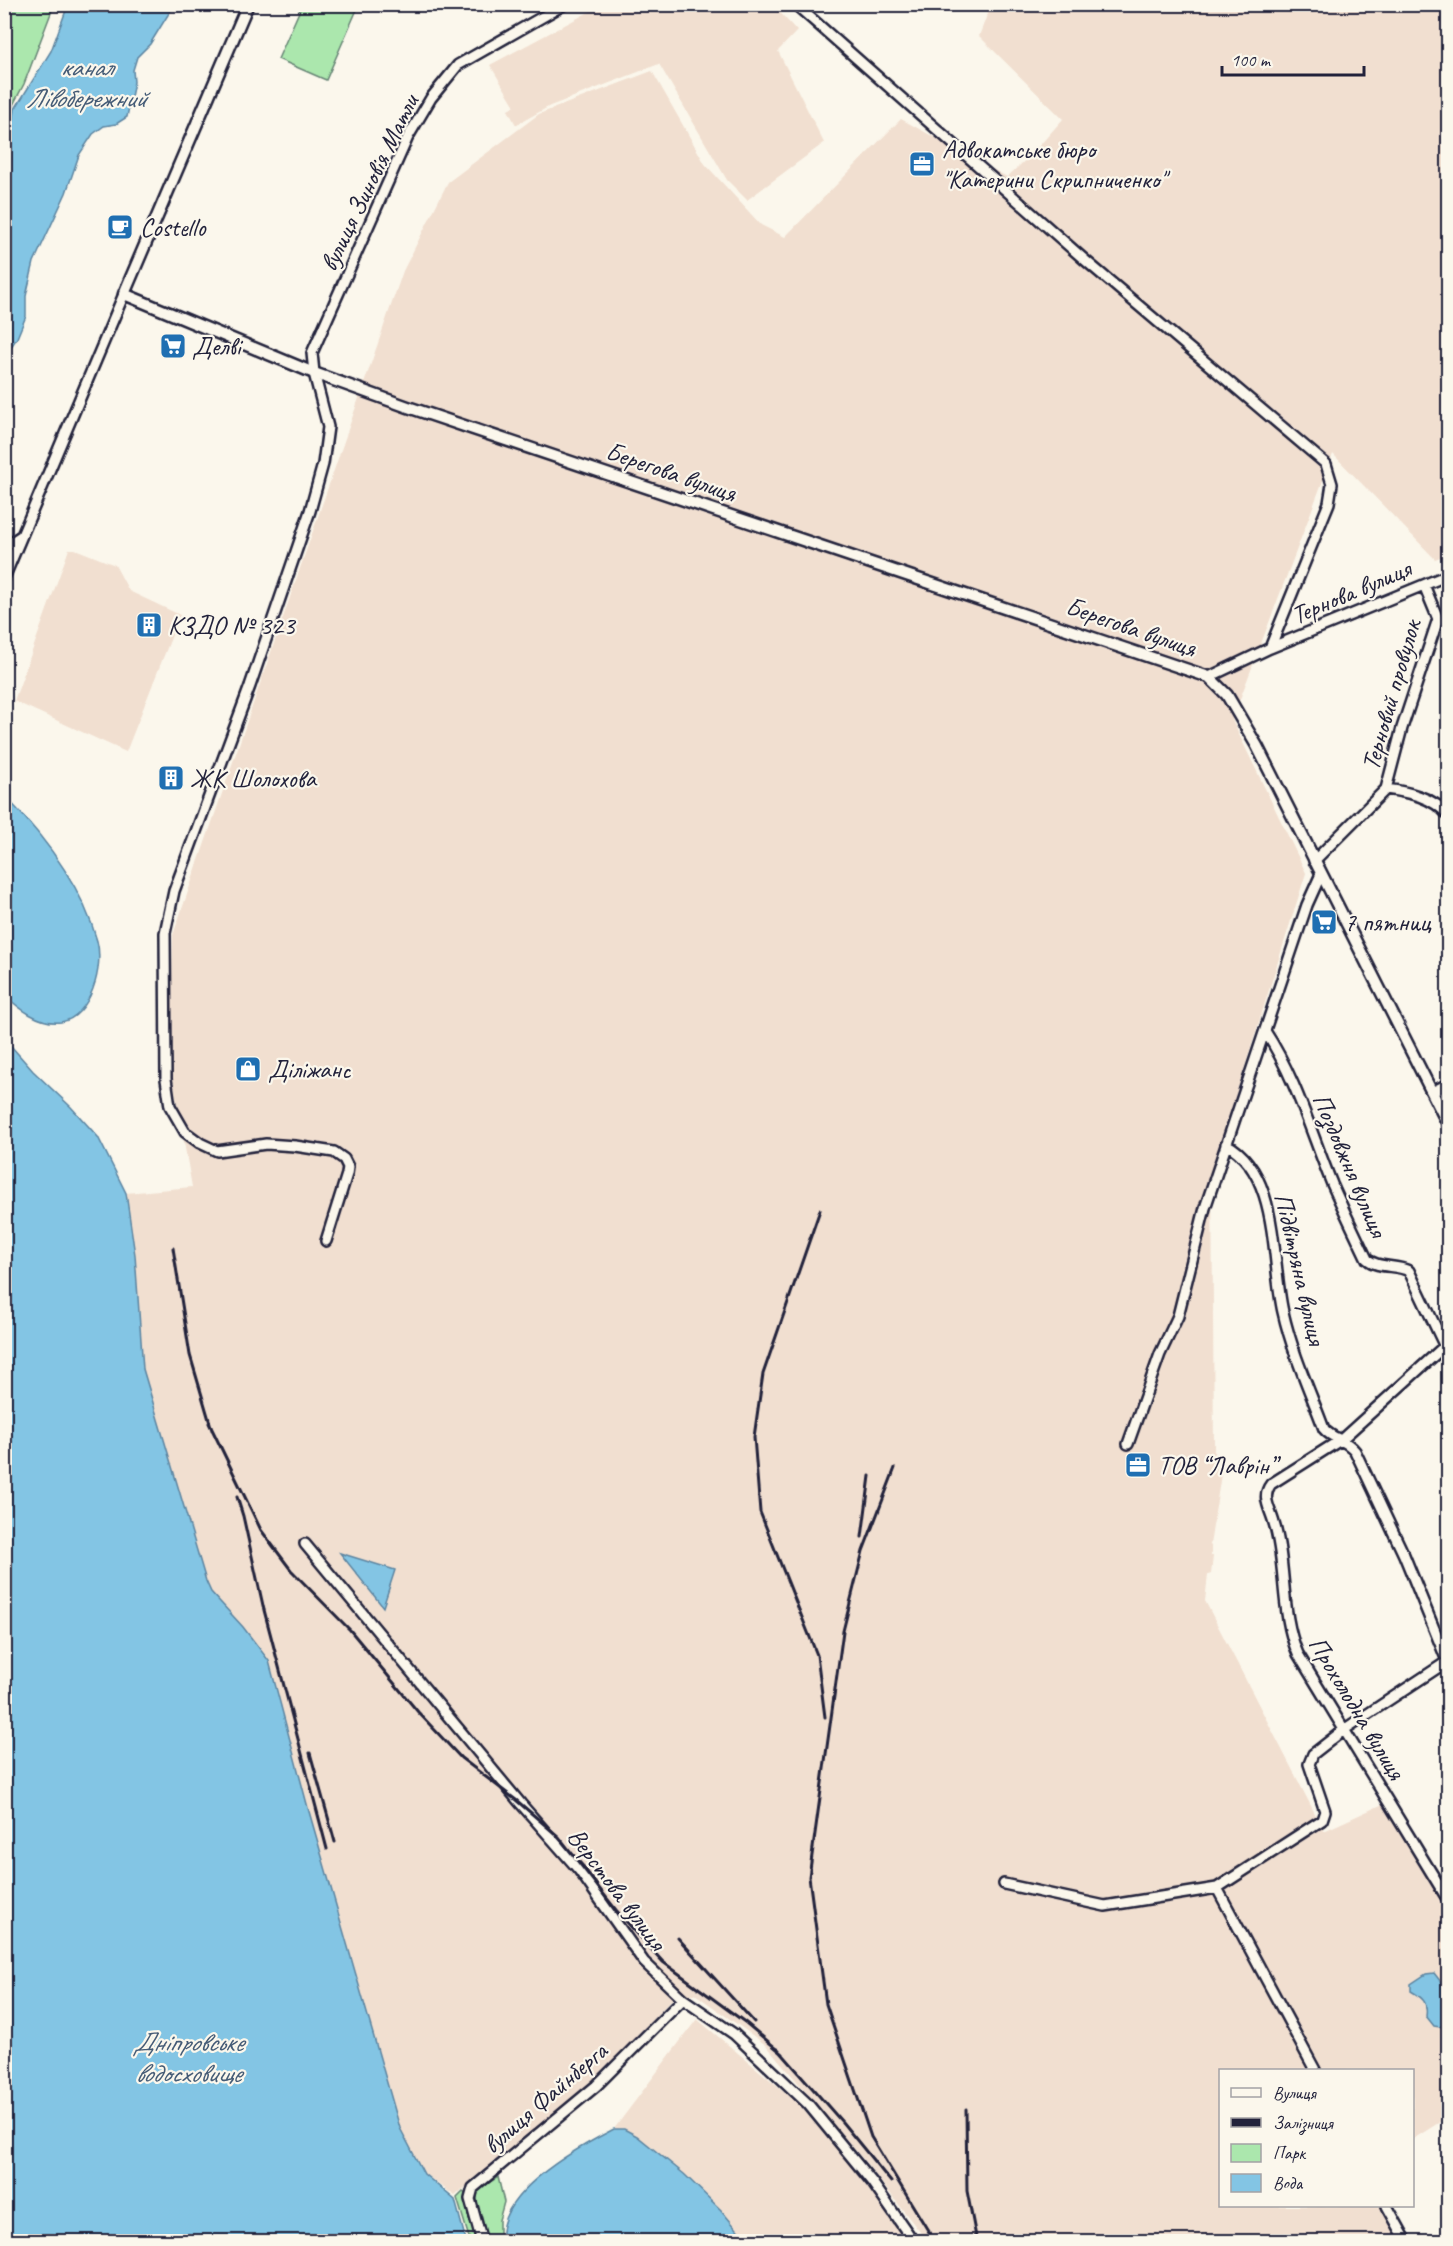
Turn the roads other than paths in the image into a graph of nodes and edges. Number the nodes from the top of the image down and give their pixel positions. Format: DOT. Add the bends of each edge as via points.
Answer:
graph roads {
  1 [pos="249,4"];
  2 [pos="565,4"];
  3 [pos="795,4"];
  4 [pos="124,294"];
  5 [pos="314,373"];
  6 [pos="21,536"];
  7 [pos="4,547"];
  8 [pos="1449,575"];
  9 [pos="4,578"];
  10 [pos="1424,585"];
  11 [pos="1270,648"];
  12 [pos="1209,677"];
  13 [pos="1386,789"];
  14 [pos="1449,815"];
  15 [pos="1314,861"];
  16 [pos="1321,874"];
  17 [pos="1265,1031"];
  18 [pos="1449,1084"];
  19 [pos="1432,1092"];
  20 [pos="1449,1124"];
  21 [pos="1226,1144"];
  22 [pos="326,1241"];
  23 [pos="1447,1347"];
  24 [pos="1342,1439"];
  25 [pos="1128,1444"];
  26 [pos="305,1544"];
  27 [pos="1448,1662"];
  28 [pos="1345,1729"];
  29 [pos="1004,1884"];
  30 [pos="1217,1888"];
  31 [pos="1449,1900"];
  32 [pos="683,1999"];
  33 [pos="1314,2069"];
  34 [pos="1388,2207"];
  35 [pos="482,2241"];
  36 [pos="914,2241"];
  37 [pos="1407,2241"];
  1 -- 4 [label="street"];
  2 -- 5 [label="street, вулиця Зиновія Матли" via="458,65 431,98 408,136 312,353"];
  3 -- 11 [label="street" via="1086,261 1326,464 1332,483 1329,503"];
  4 -- 5 [label="street, Берегова вулиця"];
  4 -- 6 [label="street"];
  5 -- 12 [label="street, Берегова вулиця"];
  5 -- 22 [label="street, вулиця Зиновія Матли" via="328,427 323,464 250,686 172,901 165,933 166,1068 170,1106 185,1132 200,1143 217,1151 255,1144 295,1146 334,1152 344,1159 347,1174"];
  6 -- 7 [label="street"];
  6 -- 9 [label="street"];
  8 -- 10 [label="street, Тернова вулиця"];
  10 -- 11 [label="street, Тернова вулиця"];
  10 -- 13 [label="street, Терновий провулок" via="1438,619"];
  11 -- 12 [label="street, Берегова вулиця"];
  12 -- 15 [label="street, Берегова вулиця" via="1240,715"];
  13 -- 14 [label="street" via="1414,793"];
  13 -- 15 [label="street, Терновий провулок"];
  15 -- 16 [label="street, Берегова вулиця"];
  16 -- 17 [label="street" via="1307,904"];
  16 -- 19 [label="street, Берегова вулиця"];
  17 -- 21 [label="street"];
  17 -- 23 [label="street, Поздовжня вулиця" via="1303,1106 1332,1184 1367,1259 1409,1271"];
  18 -- 19 [label="street"];
  19 -- 20 [label="street, Берегова вулиця"];
  21 -- 24 [label="street, Підвітряна вулиця" via="1254,1173 1264,1197 1272,1224 1282,1311 1292,1345 1324,1429"];
  21 -- 25 [label="street" via="1205,1208 1178,1316"];
  23 -- 24 [label="street"];
  24 -- 27 [label="street, Підвітряна вулиця" via="1355,1451"];
  24 -- 28 [label="street, Прохолодна вулиця" via="1271,1484 1266,1502 1279,1541 1290,1636"];
  26 -- 32 [label="street, Верстова вулиця" via="579,1870 644,1962"];
  27 -- 28 [label="street"];
  28 -- 30 [label="street" via="1310,1758 1325,1811 1322,1820"];
  28 -- 31 [label="street, Прохолодна вулиця"];
  29 -- 30 [label="street" via="1105,1906"];
  30 -- 33 [label="street"];
  32 -- 35 [label="street, вулиця Файнберга" via="596,2086 472,2188 470,2199"];
  32 -- 36 [label="street, Верстова вулиця" via="734,2034 808,2104"];
  34 -- 37 [label="street"];
}
